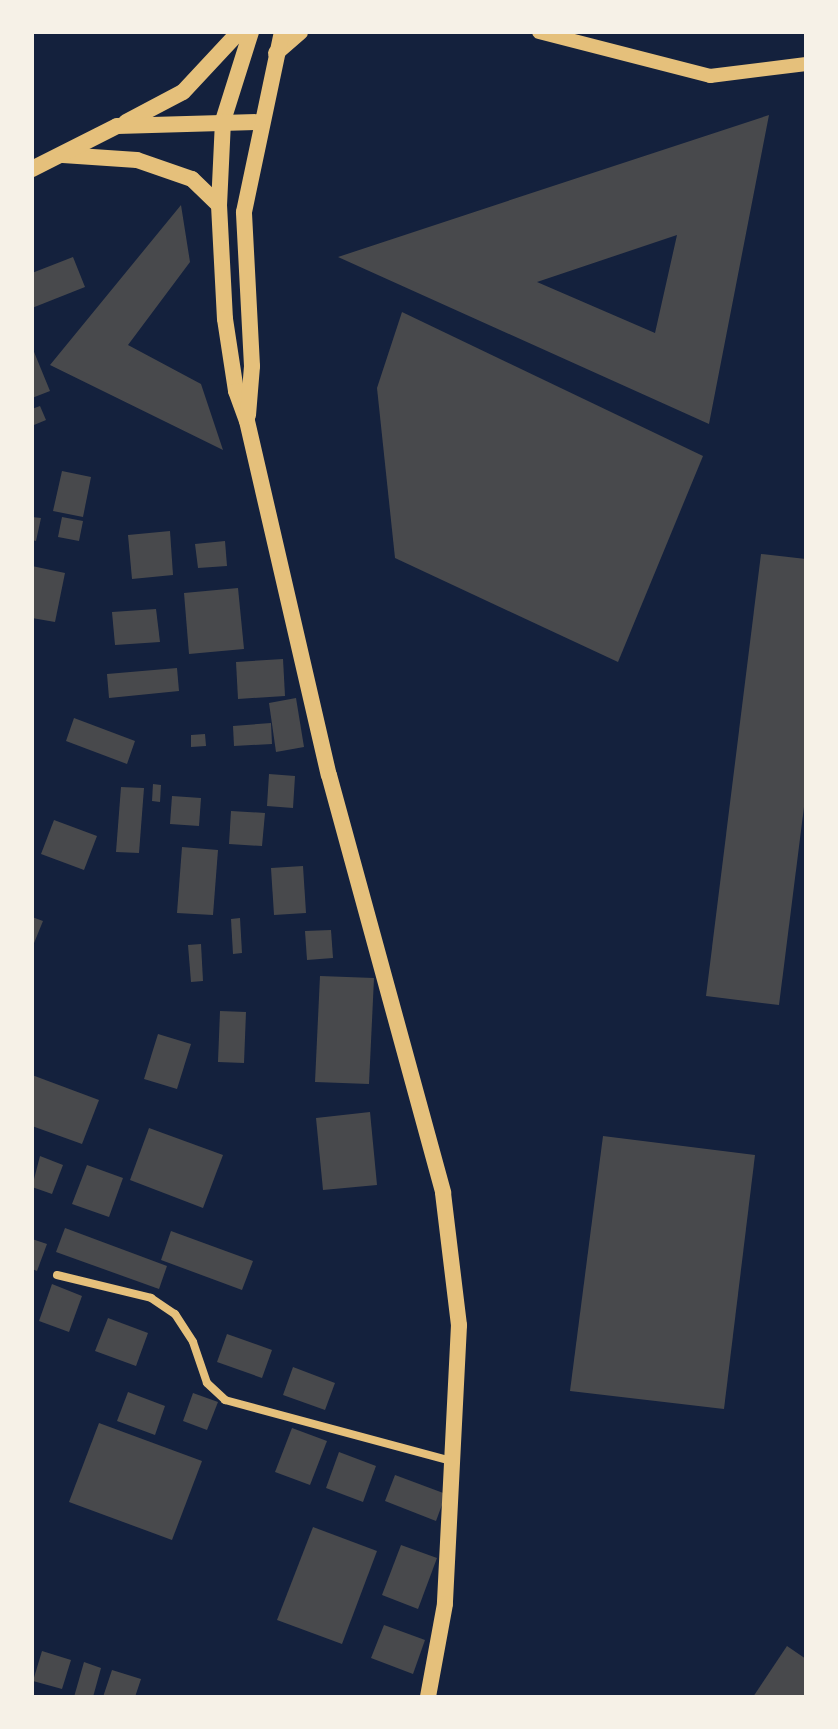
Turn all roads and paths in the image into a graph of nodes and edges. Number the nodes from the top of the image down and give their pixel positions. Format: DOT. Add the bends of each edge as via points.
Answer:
graph roads {
  1 [pos="239,32"];
  2 [pos="251,32"];
  3 [pos="282,32"];
  4 [pos="300,32"];
  5 [pos="539,32"];
  6 [pos="275,54"];
  7 [pos="806,64"];
  8 [pos="223,121"];
  9 [pos="262,122"];
  10 [pos="117,126"];
  11 [pos="60,155"];
  12 [pos="32,169"];
  13 [pos="219,205"];
  14 [pos="247,421"];
  15 [pos="57,1275"];
  16 [pos="452,1462"];
  17 [pos="428,1697"];
  1 -- 10 [label="main road" via="183,92"];
  2 -- 8 [label="main road"];
  3 -- 6 [label="main road"];
  4 -- 6 [label="main road"];
  5 -- 7 [label="street" via="710,76"];
  6 -- 9 [label="main road"];
  8 -- 9 [label="main road"];
  8 -- 10 [label="main road"];
  8 -- 13 [label="main road"];
  9 -- 14 [label="main road" via="244,212 252,366"];
  10 -- 11 [label="main road"];
  11 -- 12 [label="main road"];
  11 -- 13 [label="main road" via="137,160 192,179"];
  13 -- 14 [label="main road" via="225,319 236,391"];
  14 -- 16 [label="main road" via="329,775 443,1193 459,1325"];
  15 -- 16 [label="street" via="151,1298 175,1314 193,1342 207,1383 225,1400"];
  16 -- 17 [label="main road" via="445,1604"];
}
